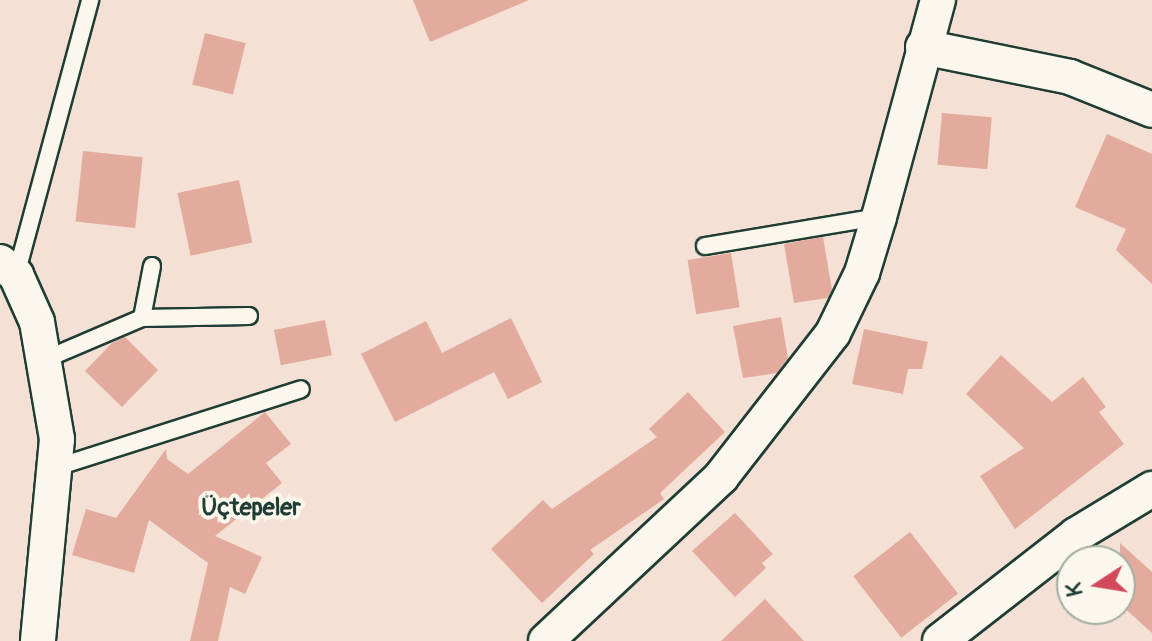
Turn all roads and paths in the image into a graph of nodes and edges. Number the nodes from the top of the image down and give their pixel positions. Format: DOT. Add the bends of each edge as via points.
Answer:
graph roads {
  1 [pos="90,0"];
  2 [pos="938,0"];
  3 [pos="923,47"];
  4 [pos="1152,110"];
  5 [pos="879,217"];
  6 [pos="705,246"];
  7 [pos="152,266"];
  8 [pos="8,268"];
  9 [pos="249,316"];
  10 [pos="142,318"];
  11 [pos="46,359"];
  12 [pos="301,389"];
  13 [pos="54,468"];
  14 [pos="1152,489"];
  15 [pos="38,641"];
  16 [pos="546,641"];
  17 [pos="940,641"];
  1 -- 8 [label="lane"];
  2 -- 3 [label="street"];
  3 -- 4 [label="street" via="1070,77"];
  3 -- 5 [label="street"];
  5 -- 6 [label="lane"];
  5 -- 16 [label="street" via="862,273 833,333 788,398 721,477"];
  7 -- 10 [label="lane"];
  8 -- 11 [label="street"];
  9 -- 10 [label="lane"];
  10 -- 11 [label="lane"];
  11 -- 13 [label="street" via="57,439"];
  12 -- 13 [label="lane"];
  13 -- 15 [label="street"];
  14 -- 17 [label="street" via="1076,535"];
}
